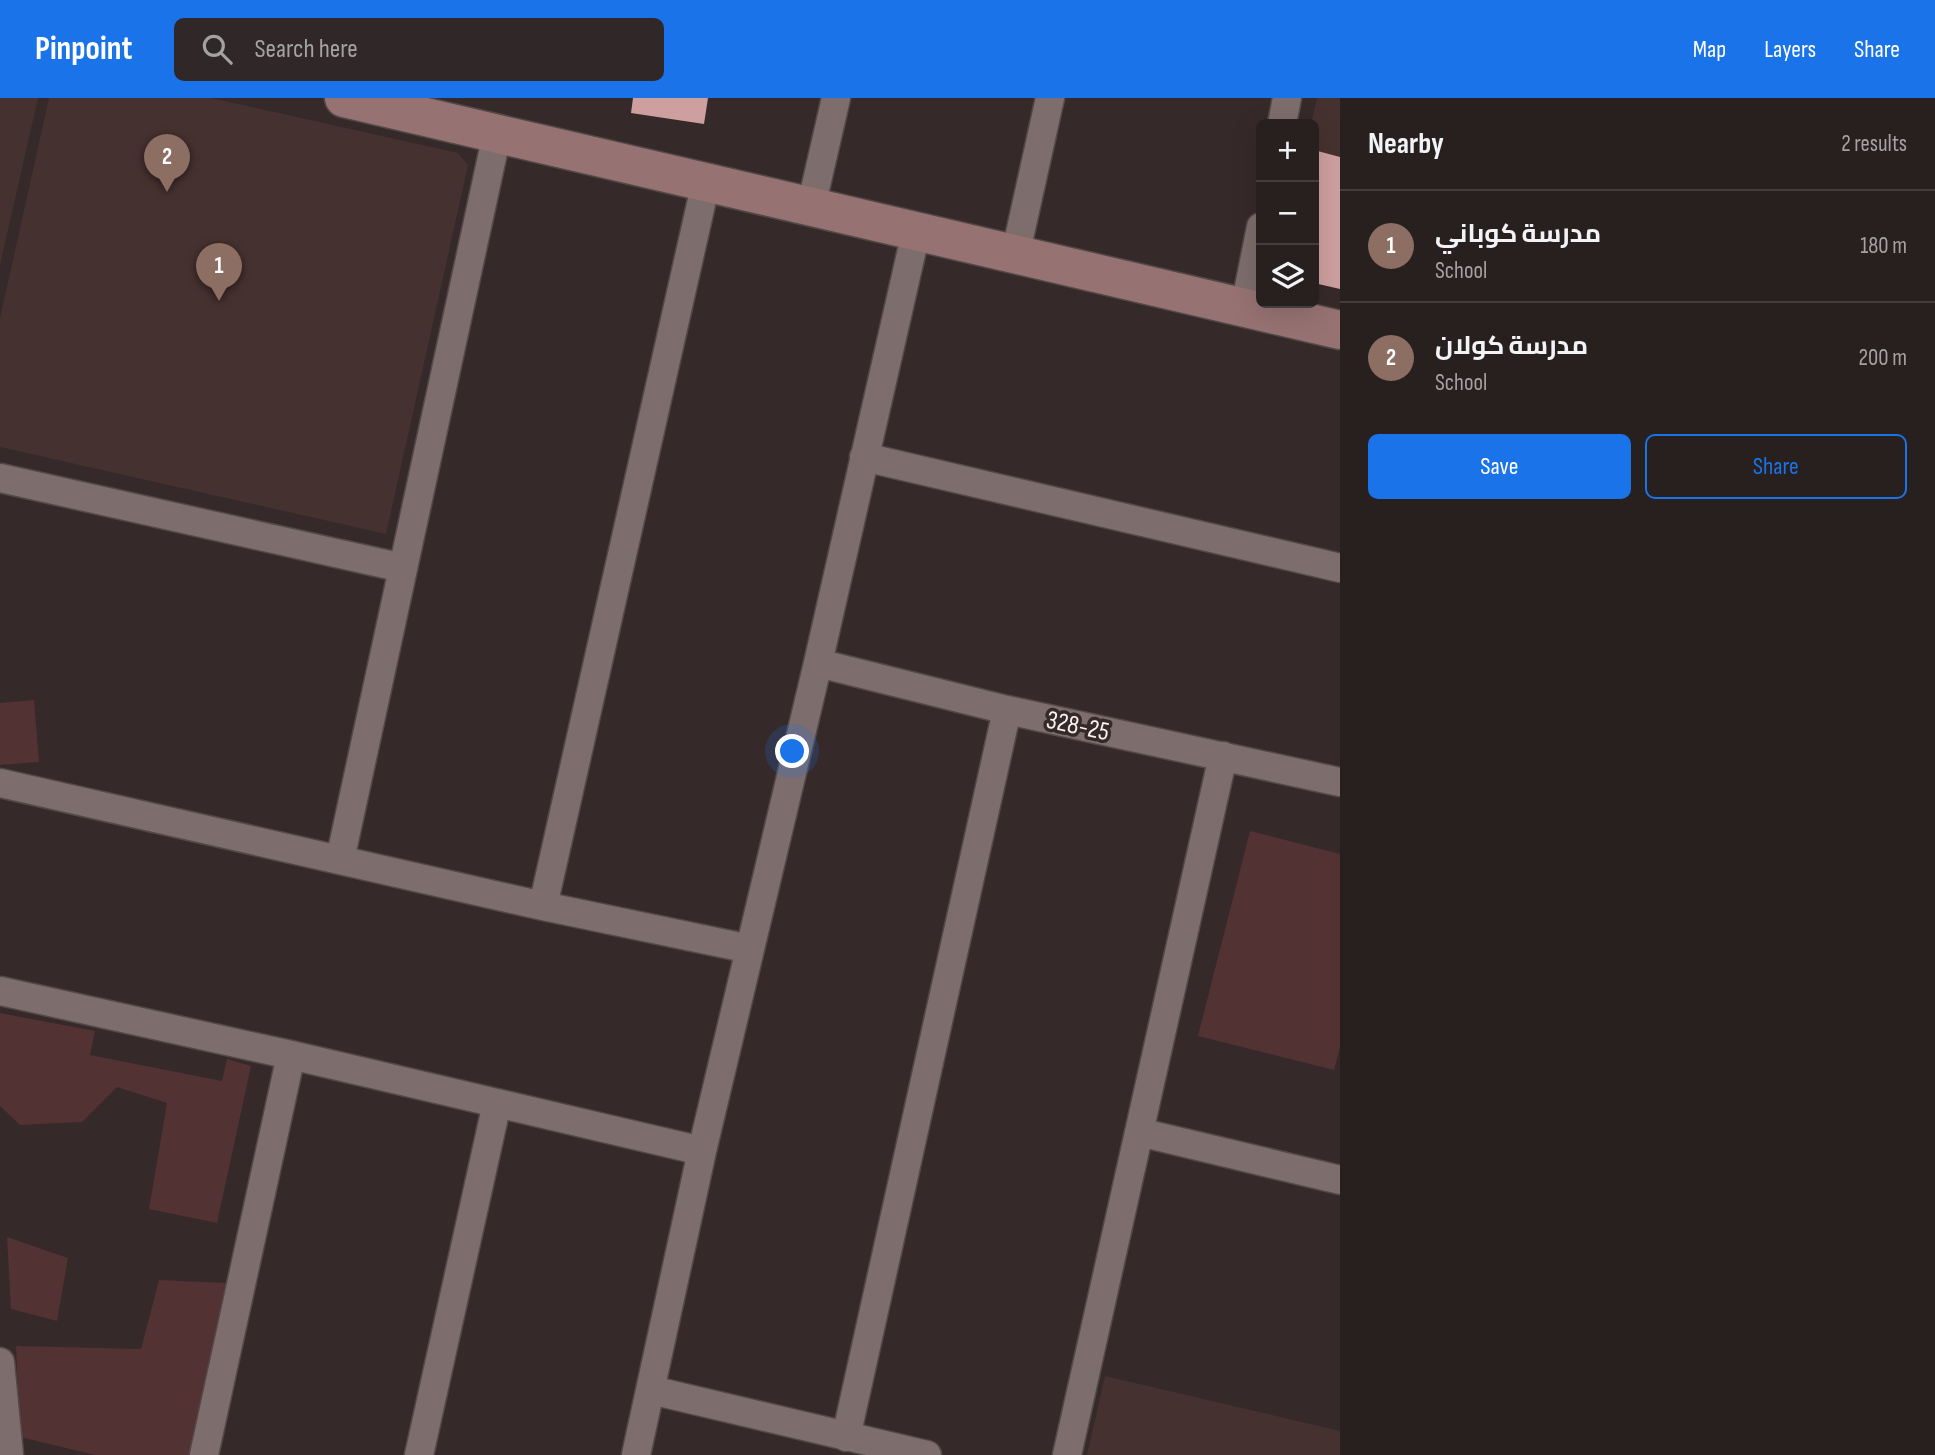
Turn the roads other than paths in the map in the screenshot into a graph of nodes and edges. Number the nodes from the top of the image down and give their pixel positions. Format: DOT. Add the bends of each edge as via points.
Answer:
graph roads {
  1 [pos="344,98"];
  2 [pos="835,98"];
  3 [pos="1050,98"];
  4 [pos="1287,98"];
  5 [pos="1283,119"];
  6 [pos="497,134"];
  7 [pos="706,182"];
  8 [pos="811,207"];
  9 [pos="916,232"];
  10 [pos="1257,245"];
  11 [pos="1015,256"];
  12 [pos="1245,307"];
  13 [pos="1340,330"];
  14 [pos="864,457"];
  15 [pos="0,478"];
  16 [pos="403,568"];
  17 [pos="1340,568"];
  18 [pos="817,663"];
  19 [pos="1007,710"];
  20 [pos="1223,756"];
  21 [pos="1340,782"];
  22 [pos="0,783"];
  23 [pos="340,860"];
  24 [pos="543,906"];
  25 [pos="750,949"];
  26 [pos="0,991"];
  27 [pos="292,1055"];
  28 [pos="497,1103"];
  29 [pos="1139,1132"];
  30 [pos="702,1151"];
  31 [pos="1340,1180"];
  32 [pos="0,1362"];
  33 [pos="650,1390"];
  34 [pos="846,1437"];
  35 [pos="8,1453"];
  36 [pos="204,1455"];
  37 [pos="419,1455"];
  38 [pos="636,1455"];
  39 [pos="927,1455"];
  40 [pos="1067,1455"];
  1 -- 6 [label="street"];
  2 -- 8 [label="street"];
  3 -- 11 [label="street"];
  4 -- 5 [label="street"];
  6 -- 7 [label="street"];
  6 -- 16 [label="street"];
  7 -- 8 [label="street"];
  7 -- 24 [label="street"];
  8 -- 9 [label="street"];
  9 -- 11 [label="street"];
  9 -- 14 [label="street"];
  10 -- 12 [label="street"];
  11 -- 12 [label="street"];
  12 -- 13 [label="street"];
  14 -- 17 [label="street"];
  14 -- 18 [label="street"];
  15 -- 16 [label="street"];
  16 -- 23 [label="street"];
  18 -- 19 [label="street, 328-25"];
  18 -- 25 [label="street"];
  19 -- 20 [label="street, 328-25"];
  19 -- 34 [label="street"];
  20 -- 21 [label="street, 328-25"];
  20 -- 29 [label="street"];
  22 -- 23 [label="street"];
  23 -- 24 [label="street"];
  24 -- 25 [label="street"];
  25 -- 30 [label="street"];
  26 -- 27 [label="street"];
  27 -- 28 [label="street"];
  27 -- 36 [label="street"];
  28 -- 30 [label="street"];
  28 -- 37 [label="street"];
  29 -- 31 [label="street"];
  29 -- 40 [label="street"];
  30 -- 33 [label="street"];
  32 -- 35 [label="street"];
  33 -- 34 [label="street"];
  33 -- 38 [label="street"];
  34 -- 39 [label="street"];
}
